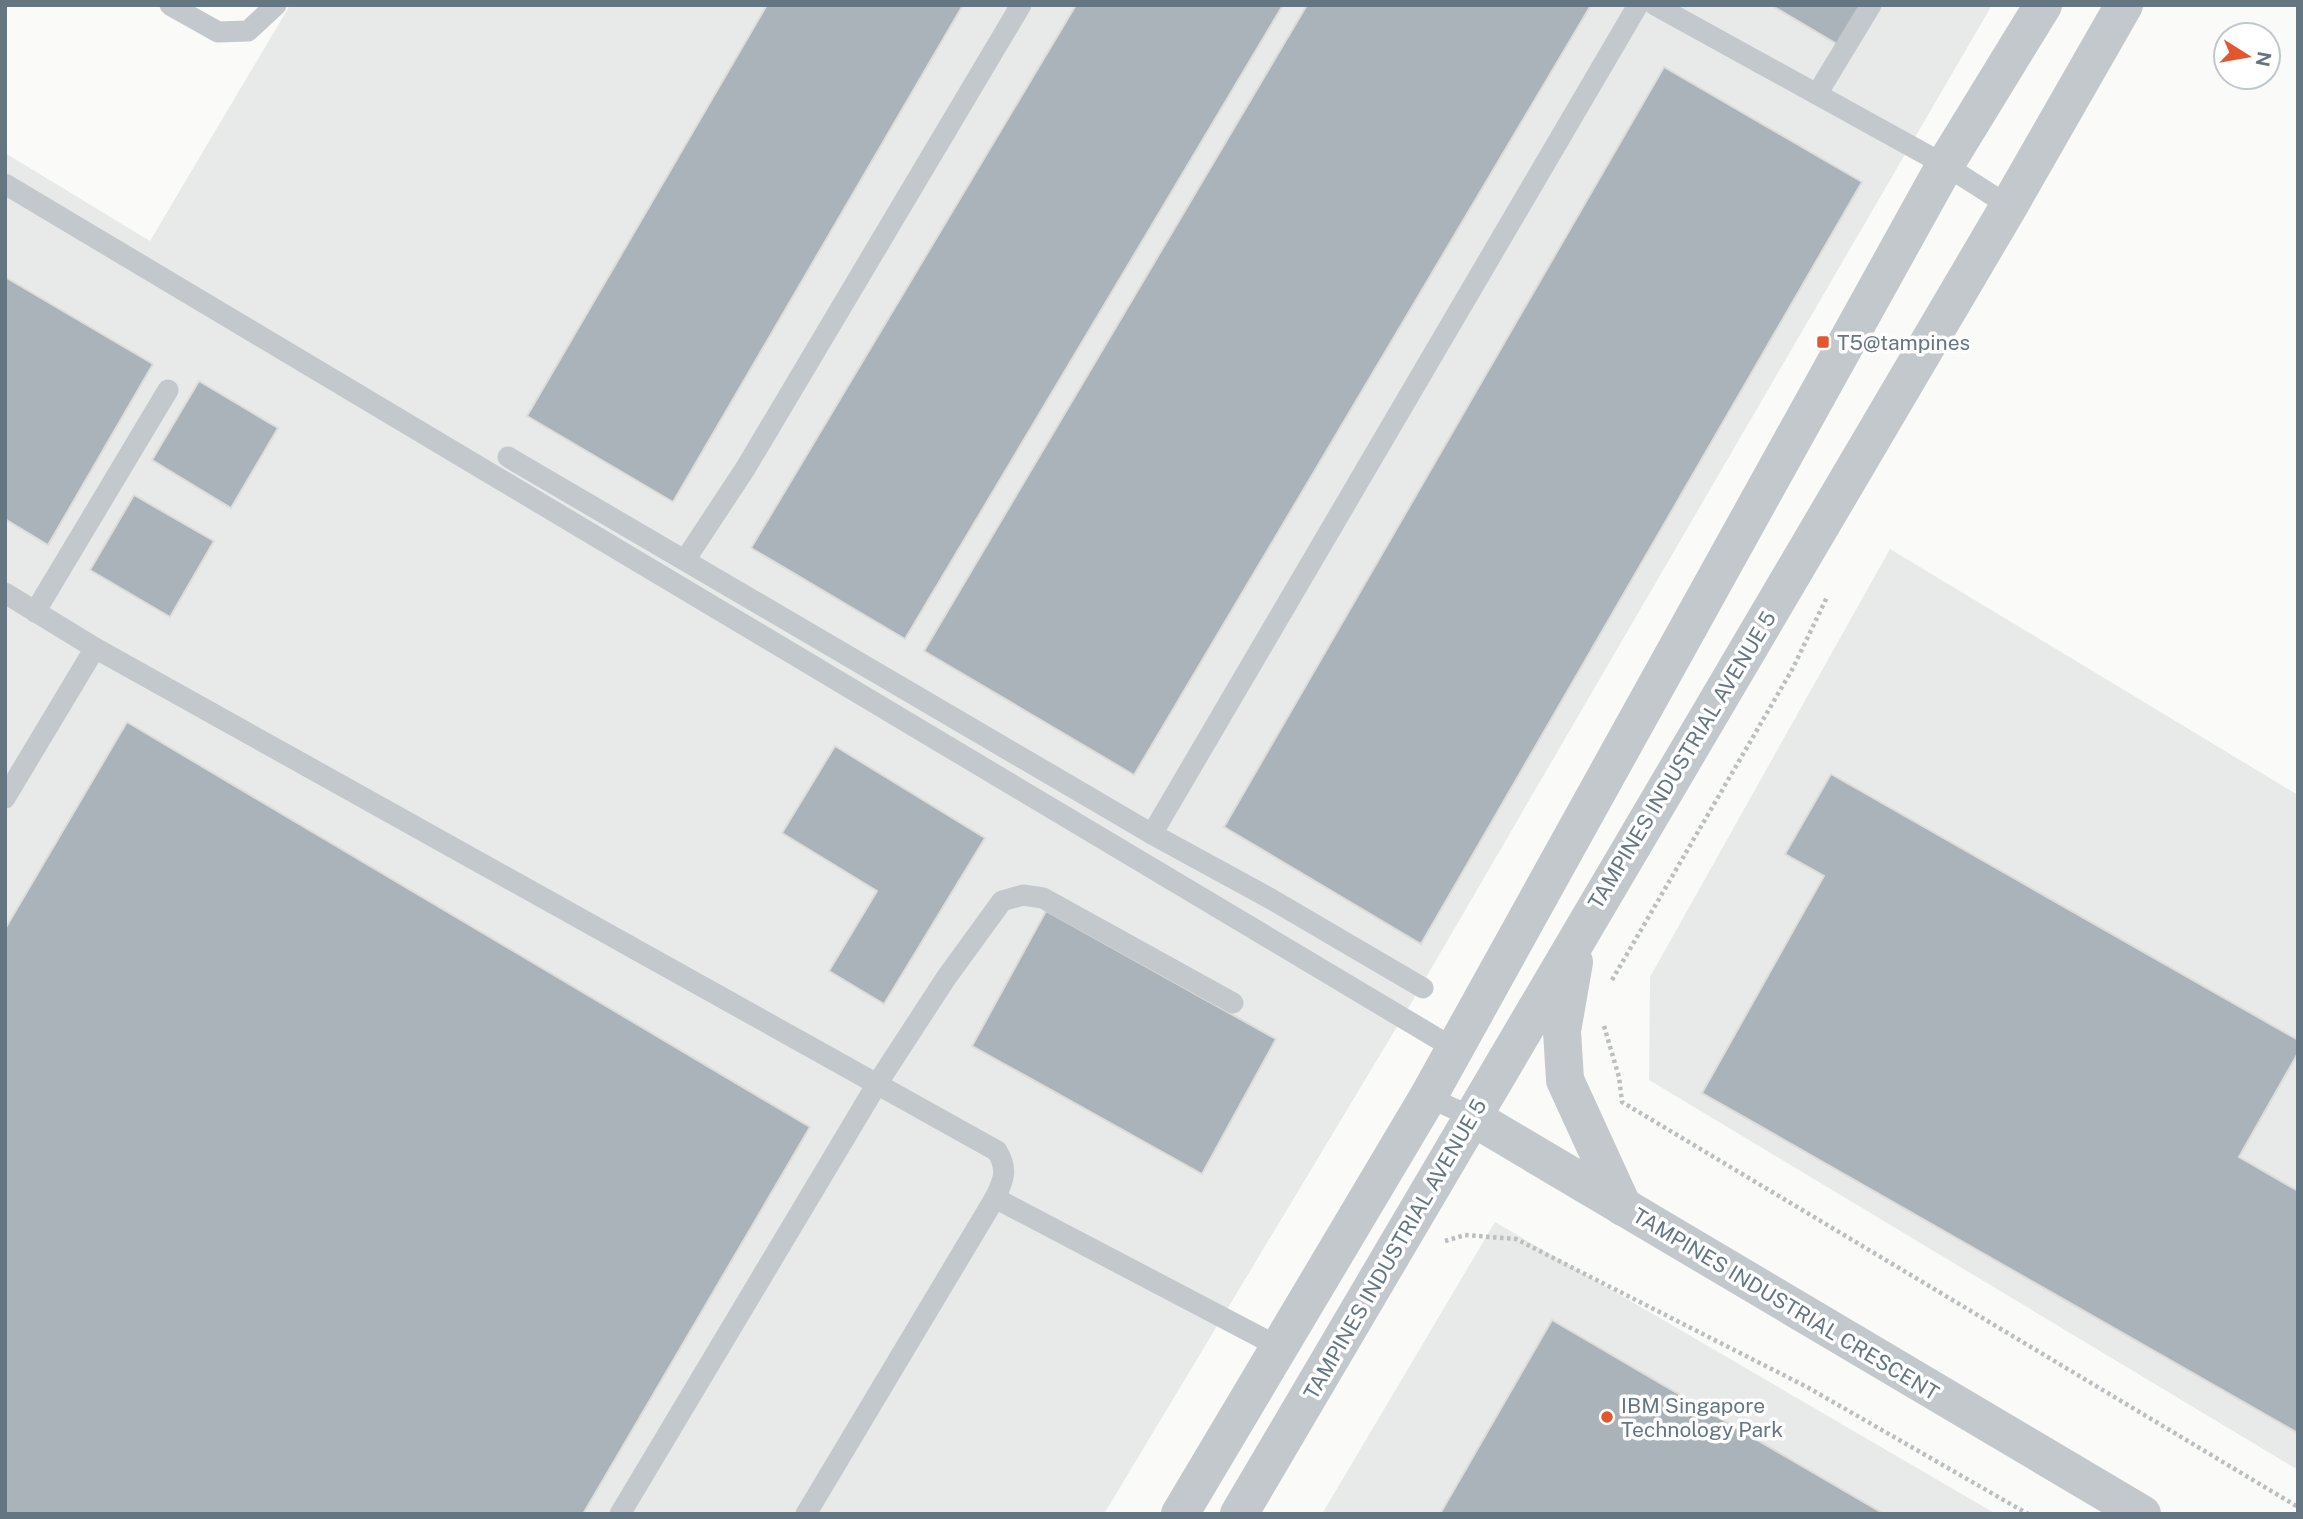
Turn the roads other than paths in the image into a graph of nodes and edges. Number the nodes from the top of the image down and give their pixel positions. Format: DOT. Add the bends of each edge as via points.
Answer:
graph roads {
  1 [pos="170,5"];
  2 [pos="276,5"];
  3 [pos="1021,5"];
  4 [pos="1638,5"];
  5 [pos="1655,5"];
  6 [pos="1871,5"];
  7 [pos="2043,5"];
  8 [pos="2123,5"];
  9 [pos="1817,94"];
  10 [pos="1945,165"];
  11 [pos="5,184"];
  12 [pos="2010,206"];
  13 [pos="169,390"];
  14 [pos="508,457"];
  15 [pos="685,560"];
  16 [pos="5,593"];
  17 [pos="35,612"];
  18 [pos="95,648"];
  19 [pos="5,798"];
  20 [pos="1152,834"];
  21 [pos="1578,936"];
  22 [pos="1423,988"];
  23 [pos="1233,1003"];
  24 [pos="1455,1049"];
  25 [pos="877,1084"];
  26 [pos="1428,1097"];
  27 [pos="1472,1118"];
  28 [pos="995,1198"];
  29 [pos="1623,1207"];
  30 [pos="1279,1347"];
  31 [pos="620,1514"];
  32 [pos="806,1514"];
  33 [pos="1180,1514"];
  34 [pos="1239,1514"];
  35 [pos="2142,1514"];
  1 -- 2 [label="lane" via="218,32 248,31"];
  3 -- 15 [label="lane" via="745,469"];
  4 -- 20 [label="lane"];
  5 -- 9 [label="lane"];
  6 -- 9 [label="lane"];
  7 -- 10 [label="street"];
  8 -- 12 [label="street, TAMPINES INDUSTRIAL AVENUE 5"];
  9 -- 10 [label="lane"];
  10 -- 12 [label="lane"];
  10 -- 24 [label="street"];
  11 -- 24 [label="lane"];
  12 -- 21 [label="street, TAMPINES INDUSTRIAL AVENUE 5"];
  13 -- 17 [label="lane"];
  14 -- 15 [label="lane"];
  15 -- 20 [label="lane"];
  16 -- 17 [label="lane"];
  17 -- 18 [label="lane"];
  18 -- 19 [label="lane"];
  18 -- 25 [label="lane"];
  20 -- 22 [label="lane"];
  21 -- 27 [label="street, TAMPINES INDUSTRIAL AVENUE 5"];
  21 -- 29 [label="street" via="1562,1031 1565,1080"];
  23 -- 25 [label="lane" via="1043,898 1023,895 1002,901"];
  24 -- 26 [label="street"];
  25 -- 28 [label="lane" via="997,1151 1005,1164"];
  25 -- 31 [label="lane"];
  26 -- 27 [label="lane, TAMPINES INDUSTRIAL CRESCENT"];
  26 -- 30 [label="street"];
  27 -- 29 [label="street, TAMPINES INDUSTRIAL CRESCENT"];
  27 -- 34 [label="street, TAMPINES INDUSTRIAL AVENUE 5"];
  28 -- 30 [label="lane"];
  28 -- 32 [label="lane"];
  29 -- 35 [label="street, TAMPINES INDUSTRIAL CRESCENT"];
  30 -- 33 [label="street"];
}
